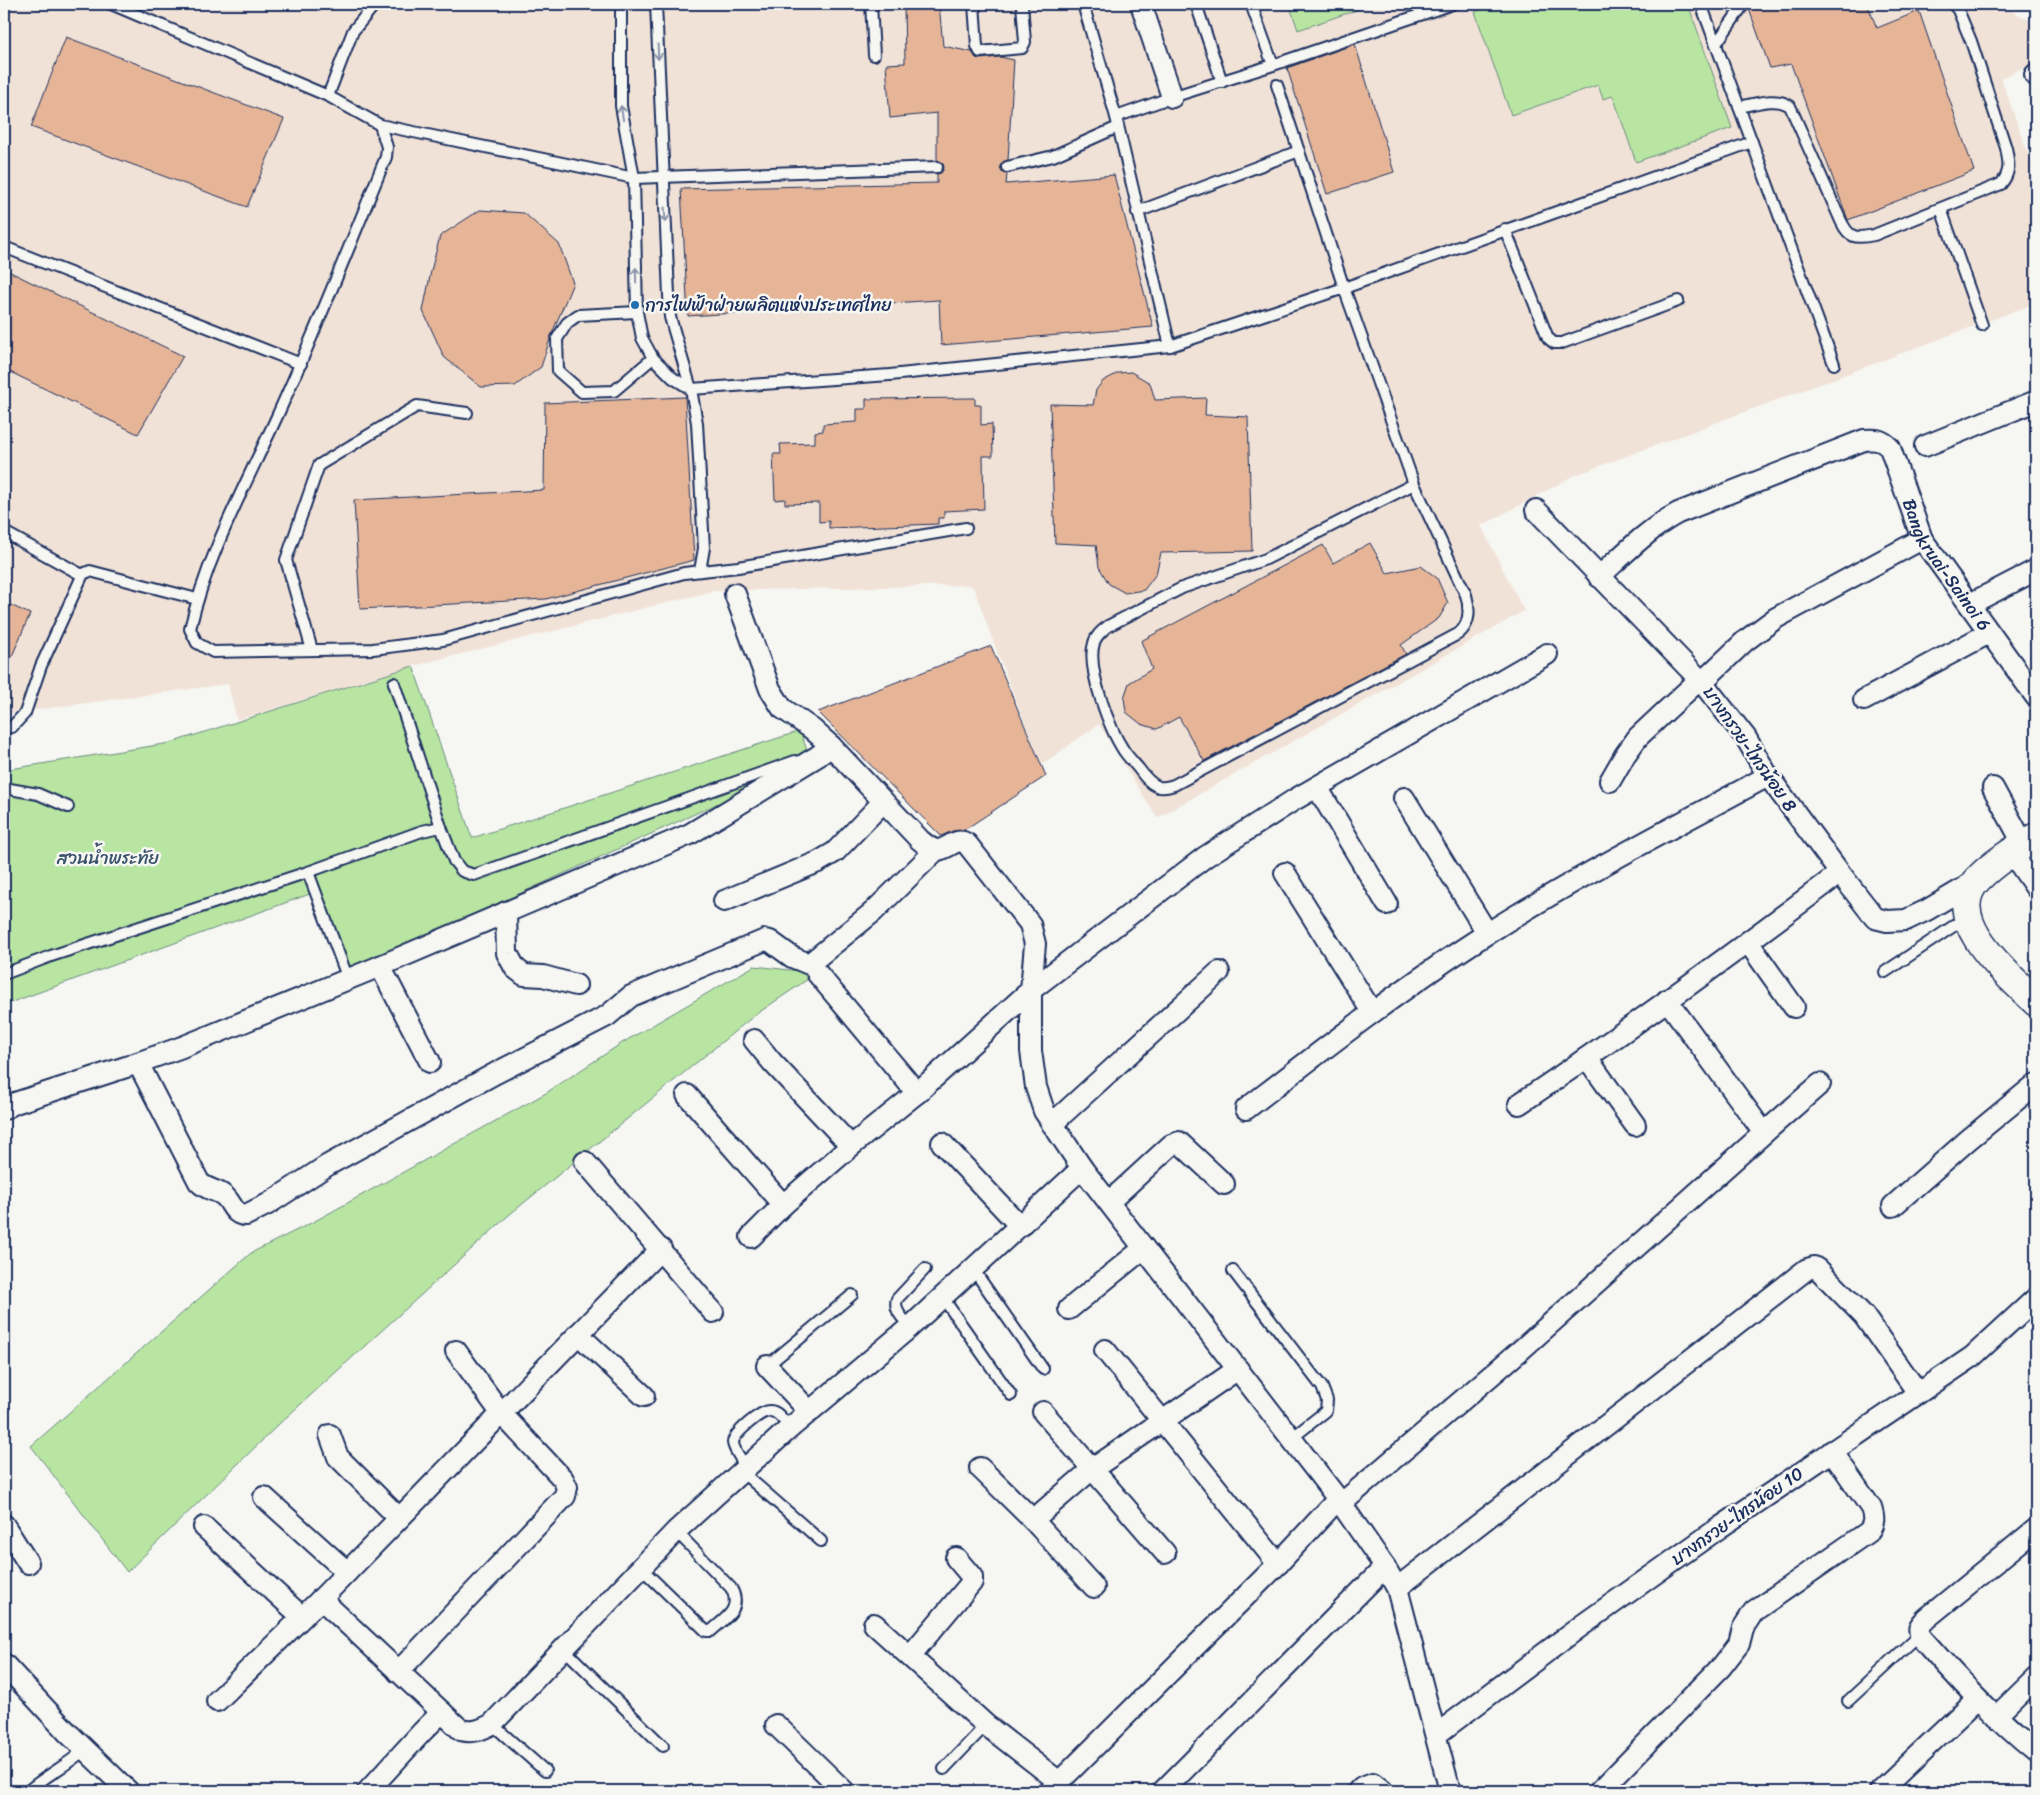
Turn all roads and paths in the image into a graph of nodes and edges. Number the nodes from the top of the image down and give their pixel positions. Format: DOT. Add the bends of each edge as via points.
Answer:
graph roads {
  1 [pos="5,4"];
  2 [pos="111,4"];
  3 [pos="375,4"];
  4 [pos="621,4"];
  5 [pos="656,4"];
  6 [pos="871,4"];
  7 [pos="974,4"];
  8 [pos="1022,4"];
  9 [pos="1083,4"];
  10 [pos="1141,4"];
  11 [pos="1196,4"];
  12 [pos="1251,4"];
  13 [pos="1452,4"];
  14 [pos="1701,4"];
  15 [pos="1744,4"];
  16 [pos="1953,4"];
  17 [pos="4,7"];
  18 [pos="1716,44"];
  19 [pos="874,55"];
  20 [pos="1273,65"];
  21 [pos="1222,82"];
  22 [pos="1277,85"];
  23 [pos="328,96"];
  24 [pos="1172,97"];
  25 [pos="1739,107"];
  26 [pos="1117,122"];
  27 [pos="380,125"];
  28 [pos="1752,142"];
  29 [pos="1299,151"];
  30 [pos="1007,166"];
  31 [pos="937,167"];
  32 [pos="663,177"];
  33 [pos="634,178"];
  34 [pos="1941,209"];
  35 [pos="1137,212"];
  36 [pos="1505,229"];
  37 [pos="4,247"];
  38 [pos="1344,288"];
  39 [pos="1678,301"];
  40 [pos="637,312"];
  41 [pos="1982,325"];
  42 [pos="1170,346"];
  43 [pos="653,358"];
  44 [pos="301,364"];
  45 [pos="1834,364"];
  46 [pos="691,389"];
  47 [pos="2036,401"];
  48 [pos="467,413"];
  49 [pos="1925,446"];
  50 [pos="1414,484"];
  51 [pos="1536,510"];
  52 [pos="966,528"];
  53 [pos="4,532"];
  54 [pos="1922,539"];
  55 [pos="2036,570"];
  56 [pos="700,571"];
  57 [pos="82,575"];
  58 [pos="1599,576"];
  59 [pos="735,594"];
  60 [pos="197,599"];
  61 [pos="1970,604"];
  62 [pos="1989,634"];
  63 [pos="312,650"];
  64 [pos="1547,654"];
  65 [pos="1701,680"];
  66 [pos="394,683"];
  67 [pos="2036,697"];
  68 [pos="1864,700"];
  69 [pos="4,728"];
  70 [pos="824,751"];
  71 [pos="1768,776"];
  72 [pos="1610,781"];
  73 [pos="1317,787"];
  74 [pos="4,788"];
  75 [pos="1993,788"];
  76 [pos="1404,798"];
  77 [pos="883,802"];
  78 [pos="68,807"];
  79 [pos="441,827"];
  80 [pos="2024,845"];
  81 [pos="936,850"];
  82 [pos="308,872"];
  83 [pos="1285,873"];
  84 [pos="1840,874"];
  85 [pos="1976,881"];
  86 [pos="2036,888"];
  87 [pos="724,902"];
  88 [pos="1386,904"];
  89 [pos="506,912"];
  90 [pos="1968,917"];
  91 [pos="1488,933"];
  92 [pos="1748,942"];
  93 [pos="380,966"];
  94 [pos="1219,972"];
  95 [pos="1885,972"];
  96 [pos="817,973"];
  97 [pos="4,974"];
  98 [pos="348,979"];
  99 [pos="576,985"];
  100 [pos="1031,990"];
  101 [pos="1667,1000"];
  102 [pos="2036,1002"];
  103 [pos="1794,1007"];
  104 [pos="1372,1012"];
  105 [pos="754,1040"];
  106 [pos="1587,1058"];
  107 [pos="430,1062"];
  108 [pos="138,1063"];
  109 [pos="1820,1084"];
  110 [pos="2036,1084"];
  111 [pos="917,1093"];
  112 [pos="687,1094"];
  113 [pos="1519,1104"];
  114 [pos="4,1108"];
  115 [pos="1246,1109"];
  116 [pos="1052,1124"];
  117 [pos="1635,1125"];
  118 [pos="1764,1133"];
  119 [pos="942,1143"];
  120 [pos="851,1146"];
  121 [pos="585,1162"];
  122 [pos="1082,1168"];
  123 [pos="1224,1184"];
  124 [pos="1109,1202"];
  125 [pos="783,1205"];
  126 [pos="1893,1206"];
  127 [pos="1020,1226"];
  128 [pos="752,1237"];
  129 [pos="1144,1248"];
  130 [pos="661,1249"];
  131 [pos="925,1269"];
  132 [pos="973,1269"];
  133 [pos="1233,1271"];
  134 [pos="852,1295"];
  135 [pos="943,1298"];
  136 [pos="2036,1298"];
  137 [pos="1070,1309"];
  138 [pos="713,1312"];
  139 [pos="910,1327"];
  140 [pos="578,1334"];
  141 [pos="1105,1350"];
  142 [pos="456,1351"];
  143 [pos="767,1366"];
  144 [pos="1043,1369"];
  145 [pos="1238,1369"];
  146 [pos="1918,1393"];
  147 [pos="1011,1395"];
  148 [pos="644,1396"];
  149 [pos="810,1412"];
  150 [pos="1043,1412"];
  151 [pos="501,1413"];
  152 [pos="1163,1420"];
  153 [pos="790,1428"];
  154 [pos="330,1435"];
  155 [pos="1292,1438"];
  156 [pos="1832,1451"];
  157 [pos="980,1468"];
  158 [pos="744,1469"];
  159 [pos="1091,1470"];
  160 [pos="264,1497"];
  161 [pos="1340,1501"];
  162 [pos="399,1518"];
  163 [pos="1033,1520"];
  164 [pos="4,1525"];
  165 [pos="204,1527"];
  166 [pos="2036,1529"];
  167 [pos="676,1531"];
  168 [pos="821,1541"];
  169 [pos="1165,1553"];
  170 [pos="956,1558"];
  171 [pos="28,1563"];
  172 [pos="1278,1564"];
  173 [pos="640,1567"];
  174 [pos="1386,1567"];
  175 [pos="346,1572"];
  176 [pos="1094,1587"];
  177 [pos="1397,1588"];
  178 [pos="321,1599"];
  179 [pos="302,1617"];
  180 [pos="874,1624"];
  181 [pos="1920,1634"];
  182 [pos="563,1648"];
  183 [pos="910,1656"];
  184 [pos="4,1664"];
  185 [pos="398,1672"];
  186 [pos="2036,1678"];
  187 [pos="1977,1698"];
  188 [pos="217,1701"];
  189 [pos="1848,1701"];
  190 [pos="442,1712"];
  191 [pos="1996,1717"];
  192 [pos="492,1724"];
  193 [pos="776,1724"];
  194 [pos="986,1725"];
  195 [pos="1436,1734"];
  196 [pos="663,1746"];
  197 [pos="85,1749"];
  198 [pos="2036,1752"];
  199 [pos="944,1769"];
  200 [pos="546,1771"];
  201 [pos="1054,1786"];
  202 [pos="1445,1788"];
  203 [pos="28,1791"];
  204 [pos="128,1791"];
  205 [pos="368,1791"];
  206 [pos="844,1791"];
  207 [pos="1163,1791"];
  208 [pos="1358,1791"];
  209 [pos="1383,1791"];
  210 [pos="1600,1791"];
  211 [pos="1880,1791"];
  1 -- 17 [label="lane"];
  2 -- 23 [label="lane"];
  3 -- 23 [label="lane" via="353,31"];
  33 -- 4 [label="lane, one-way" via="621,106"];
  5 -- 32 [label="lane, one-way"];
  6 -- 19 [label="lane"];
  7 -- 8 [label="lane" via="980,52 1022,48 1025,42"];
  9 -- 26 [label="lane"];
  10 -- 24 [label="street"];
  11 -- 21 [label="lane"];
  12 -- 20 [label="lane"];
  13 -- 20 [label="lane"];
  14 -- 18 [label="lane"];
  15 -- 18 [label="lane"];
  16 -- 34 [label="lane" via="1972,40 2010,165 2006,178 2000,184"];
  18 -- 25 [label="lane"];
  20 -- 21 [label="lane"];
  21 -- 24 [label="lane"];
  22 -- 29 [label="lane"];
  23 -- 27 [label="lane"];
  24 -- 26 [label="lane"];
  25 -- 28 [label="lane"];
  25 -- 34 [label="lane" via="1774,101 1784,101 1790,106 1846,231 1852,236 1874,235"];
  26 -- 30 [label="lane" via="1053,156"];
  26 -- 35 [label="lane"];
  27 -- 33 [label="lane"];
  27 -- 44 [label="lane" via="387,147 386,156"];
  28 -- 36 [label="lane"];
  28 -- 45 [label="lane"];
  29 -- 35 [label="lane"];
  29 -- 38 [label="lane"];
  31 -- 32 [label="lane"];
  32 -- 33 [label="lane"];
  32 -- 46 [label="lane, one-way" via="670,317"];
  40 -- 33 [label="lane, one-way"];
  34 -- 41 [label="lane"];
  35 -- 42 [label="lane"];
  36 -- 38 [label="lane"];
  36 -- 39 [label="lane" via="1548,338 1554,343 1562,343"];
  37 -- 44 [label="lane"];
  38 -- 42 [label="lane"];
  38 -- 50 [label="lane"];
  40 -- 43 [label="lane" via="642,338"];
  40 -- 43 [label="lane" via="578,315 572,319 557,339 558,371 582,392 614,391"];
  42 -- 46 [label="lane" via="890,375"];
  43 -- 46 [label="lane" via="673,378"];
  44 -- 60 [label="lane" via="214,554"];
  46 -- 56 [label="lane" via="697,423 704,548"];
  47 -- 49 [label="street"];
  48 -- 63 [label="lane" via="416,406 319,465 286,560"];
  50 -- 50 [label="lane" via="1468,603 1468,618 1463,630 1174,785 1166,787 1150,782 1124,752 1100,696 1092,652 1100,632 1182,588 1266,559"];
  51 -- 58 [label="street, บางกรวย-ไทรน้อย 8"];
  52 -- 56 [label="lane"];
  53 -- 57 [label="lane"];
  54 -- 58 [label="street, Bangkruai-Sainoi 6" via="1890,448 1876,438 1678,513 1647,533"];
  54 -- 61 [label="street, Bangkruai-Sainoi 6"];
  54 -- 65 [label="street" via="1776,618"];
  55 -- 61 [label="street"];
  56 -- 63 [label="lane" via="443,640 373,650"];
  57 -- 60 [label="lane" via="90,571"];
  57 -- 69 [label="lane" via="41,666 25,713 12,727"];
  58 -- 65 [label="street, บางกรวย-ไทรน้อย 8"];
  59 -- 70 [label="street" via="770,689 782,708 812,730"];
  60 -- 63 [label="lane" via="190,630 197,643 212,652"];
  61 -- 62 [label="street, Bangkruai-Sainoi 6"];
  62 -- 67 [label="street, Bangkruai-Sainoi 6"];
  62 -- 68 [label="street"];
  64 -- 73 [label="street"];
  65 -- 71 [label="street, บางกรวย-ไทรน้อย 8" via="1746,738"];
  65 -- 72 [label="street" via="1638,737"];
  66 -- 79 [label="lane"];
  70 -- 77 [label="street"];
  70 -- 79 [label="lane" via="474,875 462,871 454,861"];
  70 -- 89 [label="street" via="690,834"];
  71 -- 84 [label="street, บางกรวย-ไทรน้อย 8"];
  71 -- 91 [label="street" via="1577,879"];
  73 -- 88 [label="street"];
  73 -- 100 [label="street" via="1205,857"];
  74 -- 78 [label="lane" via="38,794"];
  75 -- 80 [label="street"];
  76 -- 91 [label="street"];
  77 -- 81 [label="street" via="920,840"];
  77 -- 87 [label="street" via="835,852"];
  79 -- 82 [label="lane"];
  80 -- 85 [label="main road"];
  80 -- 86 [label="street"];
  81 -- 100 [label="street" via="964,841 1030,924 1035,944"];
  81 -- 108 [label="street" via="873,912 809,964 765,940 631,996 607,1016 336,1160 246,1215 236,1211 223,1195 204,1188 199,1182"];
  82 -- 97 [label="lane"];
  82 -- 98 [label="lane"];
  83 -- 104 [label="street"];
  84 -- 85 [label="street, บางกรวย-ไทรน้อย 8" via="1876,918 1887,921 1906,920"];
  84 -- 92 [label="street"];
  85 -- 90 [label="main road" via="1968,897"];
  89 -- 93 [label="street"];
  89 -- 99 [label="street" via="507,953 515,968 524,974"];
  90 -- 95 [label="lane"];
  90 -- 102 [label="main road" via="1978,940 1990,956"];
  91 -- 104 [label="street"];
  92 -- 101 [label="street"];
  92 -- 103 [label="street"];
  93 -- 98 [label="street"];
  93 -- 107 [label="street"];
  94 -- 116 [label="street"];
  96 -- 111 [label="street"];
  98 -- 108 [label="street"];
  100 -- 111 [label="street"];
  100 -- 116 [label="street" via="1031,1051 1036,1087"];
  101 -- 106 [label="street"];
  101 -- 118 [label="street"];
  104 -- 115 [label="street"];
  105 -- 120 [label="street"];
  106 -- 113 [label="street"];
  106 -- 117 [label="street"];
  108 -- 114 [label="street"];
  109 -- 118 [label="street"];
  110 -- 126 [label="street"];
  111 -- 120 [label="street"];
  112 -- 125 [label="street"];
  116 -- 122 [label="street"];
  118 -- 161 [label="street" via="1522,1349"];
  119 -- 127 [label="street"];
  120 -- 125 [label="street"];
  121 -- 130 [label="street"];
  122 -- 124 [label="street"];
  122 -- 127 [label="street"];
  123 -- 124 [label="street" via="1179,1142 1171,1145"];
  124 -- 129 [label="street"];
  125 -- 128 [label="street"];
  127 -- 132 [label="street"];
  129 -- 137 [label="street"];
  129 -- 145 [label="street"];
  130 -- 138 [label="street"];
  130 -- 140 [label="street"];
  131 -- 139 [label="lane" via="897,1299 897,1310"];
  132 -- 135 [label="street"];
  132 -- 144 [label="lane"];
  133 -- 155 [label="lane" via="1322,1388 1327,1400 1326,1411"];
  134 -- 143 [label="lane"];
  135 -- 139 [label="street"];
  135 -- 147 [label="lane"];
  136 -- 146 [label="street, บางกรวย-ไทรน้อย 10" via="1972,1357"];
  139 -- 149 [label="street"];
  140 -- 148 [label="street"];
  140 -- 151 [label="street"];
  141 -- 152 [label="street"];
  142 -- 151 [label="street"];
  143 -- 149 [label="street"];
  145 -- 152 [label="street"];
  145 -- 155 [label="street"];
  146 -- 156 [label="street, บางกรวย-ไทรน้อย 10"];
  146 -- 177 [label="street" via="1864,1316 1820,1270 1814,1267 1807,1269"];
  149 -- 153 [label="street"];
  150 -- 159 [label="street"];
  151 -- 162 [label="street"];
  151 -- 185 [label="street" via="563,1479 567,1487 565,1496"];
  152 -- 159 [label="street"];
  152 -- 172 [label="street"];
  153 -- 158 [label="street"];
  153 -- 158 [label="lane" via="771,1411 762,1413 735,1435 733,1441"];
  154 -- 162 [label="street" via="338,1457"];
  155 -- 161 [label="street"];
  156 -- 195 [label="street, บางกรวย-ไทรน้อย 10" via="1581,1626"];
  156 -- 210 [label="street" via="1871,1508 1873,1526 1754,1611 1739,1644 1722,1666"];
  157 -- 163 [label="street"];
  158 -- 167 [label="street"];
  158 -- 168 [label="lane"];
  159 -- 163 [label="street"];
  159 -- 169 [label="street"];
  160 -- 175 [label="street"];
  161 -- 172 [label="street"];
  161 -- 174 [label="street"];
  162 -- 175 [label="street"];
  163 -- 176 [label="street"];
  164 -- 171 [label="street"];
  165 -- 179 [label="street"];
  166 -- 181 [label="street" via="1927,1618 1919,1626"];
  167 -- 173 [label="street"];
  167 -- 173 [label="lane" via="731,1588 736,1602 733,1610 711,1631 706,1631"];
  170 -- 183 [label="street" via="972,1577 972,1582"];
  172 -- 201 [label="street"];
  173 -- 182 [label="street"];
  174 -- 177 [label="street"];
  174 -- 207 [label="street"];
  175 -- 178 [label="street"];
  177 -- 195 [label="street"];
  178 -- 179 [label="street"];
  178 -- 185 [label="street"];
  179 -- 188 [label="street"];
  180 -- 183 [label="street"];
  181 -- 187 [label="street"];
  181 -- 189 [label="lane"];
  182 -- 192 [label="street"];
  182 -- 196 [label="lane"];
  183 -- 194 [label="street"];
  184 -- 197 [label="street"];
  185 -- 190 [label="street"];
  186 -- 191 [label="street"];
  187 -- 191 [label="street"];
  187 -- 211 [label="street"];
  190 -- 192 [label="street" via="461,1730 468,1732"];
  190 -- 205 [label="street"];
  191 -- 198 [label="street"];
  192 -- 200 [label="lane"];
  193 -- 206 [label="street"];
  194 -- 199 [label="lane"];
  194 -- 201 [label="street"];
  195 -- 202 [label="street"];
  197 -- 203 [label="lane"];
  197 -- 204 [label="street"];
  208 -- 209 [label="street" via="1373,1783"];
}
